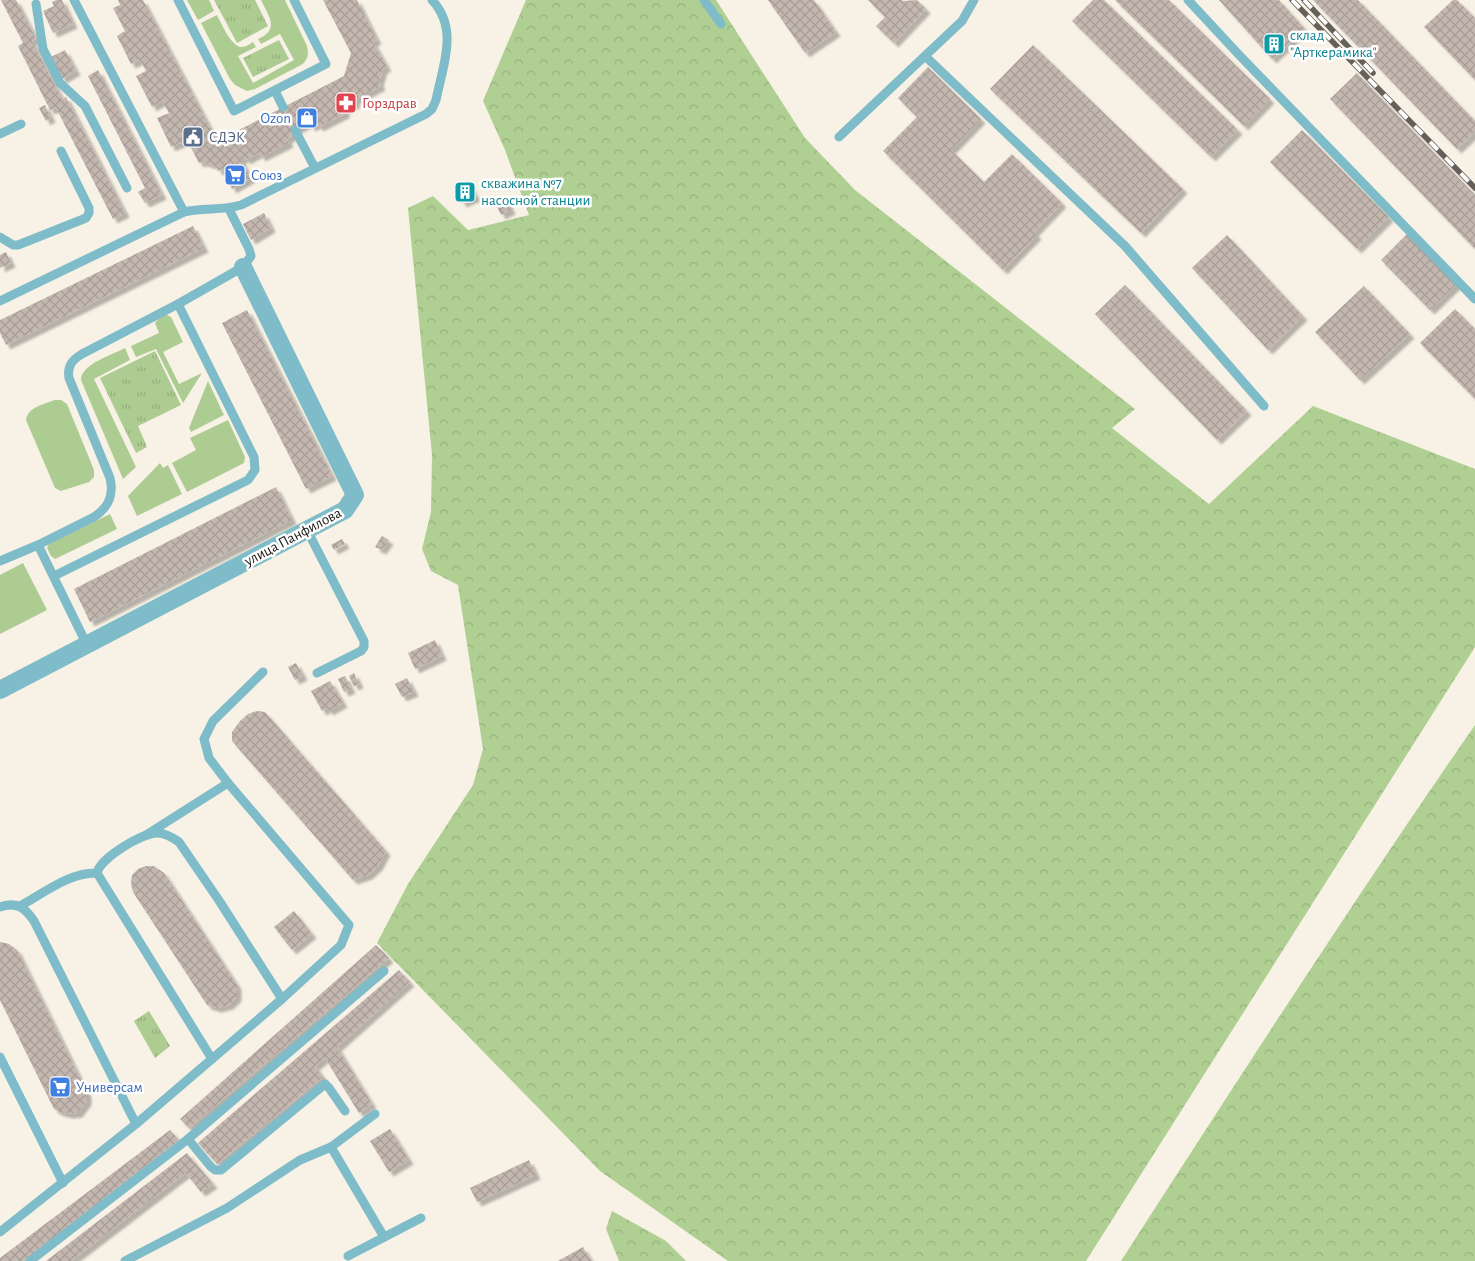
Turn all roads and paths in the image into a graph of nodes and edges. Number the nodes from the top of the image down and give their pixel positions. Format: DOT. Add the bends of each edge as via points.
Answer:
graph roads {
  1 [pos="74,0"];
  2 [pos="178,0"];
  3 [pos="294,0"];
  4 [pos="432,0"];
  5 [pos="704,0"];
  6 [pos="974,0"];
  7 [pos="1188,0"];
  8 [pos="38,1"];
  9 [pos="721,24"];
  10 [pos="925,56"];
  11 [pos="275,91"];
  12 [pos="283,107"];
  13 [pos="21,124"];
  14 [pos="295,130"];
  15 [pos="0,134"];
  16 [pos="839,137"];
  17 [pos="61,151"];
  18 [pos="315,168"];
  19 [pos="127,188"];
  20 [pos="229,209"];
  21 [pos="184,212"];
  22 [pos="0,237"];
  23 [pos="244,267"];
  24 [pos="1475,299"];
  25 [pos="0,301"];
  26 [pos="178,304"];
  27 [pos="1264,406"];
  28 [pos="307,530"];
  29 [pos="38,545"];
  30 [pos="0,561"];
  31 [pos="54,576"];
  32 [pos="87,644"];
  33 [pos="263,672"];
  34 [pos="317,673"];
  35 [pos="0,690"];
  36 [pos="228,783"];
  37 [pos="146,835"];
  38 [pos="97,873"];
  39 [pos="20,906"];
  40 [pos="0,907"];
  41 [pos="384,971"];
  42 [pos="282,999"];
  43 [pos="0,1057"];
  44 [pos="212,1059"];
  45 [pos="345,1112"];
  46 [pos="375,1114"];
  47 [pos="136,1124"];
  48 [pos="188,1139"];
  49 [pos="331,1147"];
  50 [pos="63,1183"];
  51 [pos="421,1218"];
  52 [pos="0,1232"];
  53 [pos="384,1237"];
  54 [pos="348,1256"];
  55 [pos="30,1261"];
  56 [pos="125,1261"];
  1 -- 21 [label="lane"];
  2 -- 11 [label="lane" via="234,111"];
  3 -- 11 [label="lane" via="326,64"];
  4 -- 18 [label="lane" via="442,12 448,36 432,109"];
  5 -- 9 [label="lane"];
  6 -- 10 [label="lane" via="962,21"];
  7 -- 24 [label="lane"];
  8 -- 19 [label="lane" via="43,49 60,82 85,106"];
  10 -- 16 [label="lane"];
  10 -- 27 [label="lane" via="1125,246"];
  11 -- 12 [label="lane"];
  13 -- 15 [label="lane"];
  14 -- 18 [label="lane"];
  17 -- 22 [label="lane" via="89,208 86,218 24,243 13,245"];
  18 -- 20 [label="lane"];
  20 -- 21 [label="lane"];
  20 -- 23 [label="lane" via="251,256"];
  21 -- 25 [label="lane"];
  23 -- 26 [label="lane"];
  23 -- 28 [label="street, улица Панфилова" via="355,495 345,510"];
  26 -- 29 [label="lane" via="71,362 69,378 110,478 111,495 101,512"];
  26 -- 31 [label="lane" via="254,457 255,470 248,480"];
  28 -- 32 [label="street, улица Панфилова"];
  28 -- 34 [label="lane" via="364,641 362,652"];
  29 -- 30 [label="lane"];
  29 -- 31 [label="lane"];
  31 -- 32 [label="lane"];
  32 -- 35 [label="street, улица Панфилова"];
  33 -- 36 [label="lane" via="213,720 204,738 209,758"];
  36 -- 37 [label="lane"];
  36 -- 42 [label="lane" via="349,925 341,945"];
  37 -- 38 [label="lane" via="106,858"];
  37 -- 42 [label="lane" via="158,833 171,836 178,842"];
  38 -- 39 [label="lane" via="75,876"];
  38 -- 44 [label="lane"];
  39 -- 40 [label="lane"];
  39 -- 47 [label="lane" via="34,921"];
  41 -- 48 [label="lane"];
  42 -- 44 [label="lane"];
  43 -- 50 [label="lane"];
  44 -- 47 [label="lane"];
  45 -- 48 [label="lane" via="325,1084 221,1170 211,1167"];
  46 -- 49 [label="lane"];
  47 -- 50 [label="lane"];
  48 -- 55 [label="lane"];
  49 -- 53 [label="lane"];
  49 -- 56 [label="lane" via="300,1160 227,1208"];
  50 -- 52 [label="lane"];
  51 -- 53 [label="lane"];
  53 -- 54 [label="lane"];
}
